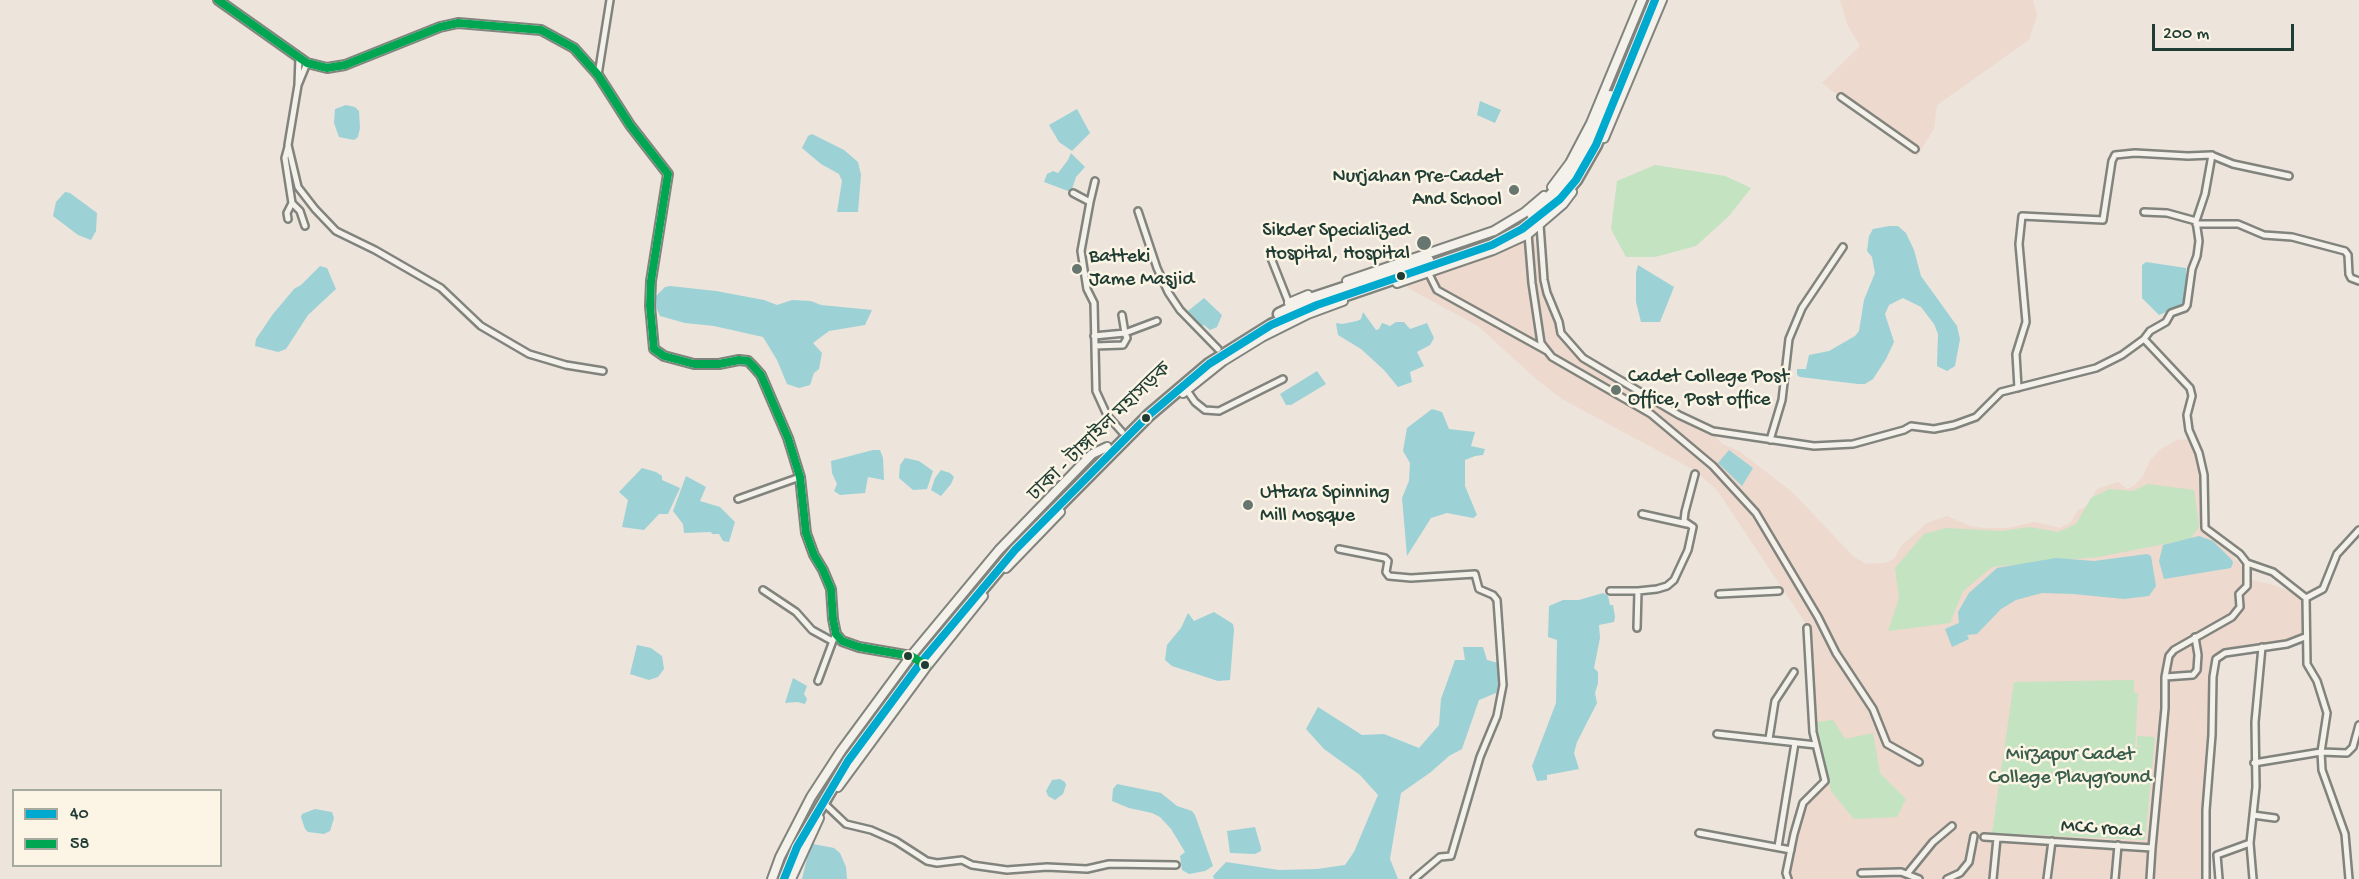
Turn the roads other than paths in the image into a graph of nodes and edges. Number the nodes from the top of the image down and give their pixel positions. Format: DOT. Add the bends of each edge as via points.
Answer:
graph roads {
  1 [pos="218,0"];
  2 [pos="610,0"];
  3 [pos="1642,0"];
  4 [pos="1647,0"];
  5 [pos="1654,0"];
  6 [pos="1662,0"];
  7 [pos="298,58"];
  8 [pos="307,63"];
  9 [pos="598,75"];
  10 [pos="298,85"];
  11 [pos="1841,97"];
  12 [pos="288,145"];
  13 [pos="1915,150"];
  14 [pos="2212,155"];
  15 [pos="2289,176"];
  16 [pos="1095,181"];
  17 [pos="1073,193"];
  18 [pos="1090,202"];
  19 [pos="292,203"];
  20 [pos="1138,211"];
  21 [pos="2144,212"];
  22 [pos="288,219"];
  23 [pos="2196,223"];
  24 [pos="1540,225"];
  25 [pos="305,226"];
  26 [pos="1528,234"];
  27 [pos="1843,247"];
  28 [pos="1271,258"];
  29 [pos="1427,270"];
  30 [pos="2359,281"];
  31 [pos="1290,305"];
  32 [pos="1122,315"];
  33 [pos="1157,321"];
  34 [pos="1125,333"];
  35 [pos="1094,336"];
  36 [pos="2144,339"];
  37 [pos="1095,346"];
  38 [pos="1218,349"];
  39 [pos="1548,351"];
  40 [pos="603,371"];
  41 [pos="1283,379"];
  42 [pos="1185,387"];
  43 [pos="2018,388"];
  44 [pos="1122,432"];
  45 [pos="1770,440"];
  46 [pos="1109,454"];
  47 [pos="1695,474"];
  48 [pos="800,477"];
  49 [pos="738,499"];
  50 [pos="1642,514"];
  51 [pos="1687,524"];
  52 [pos="2359,530"];
  53 [pos="1339,549"];
  54 [pos="2247,563"];
  55 [pos="763,590"];
  56 [pos="1610,591"];
  57 [pos="1638,591"];
  58 [pos="1779,591"];
  59 [pos="1719,594"];
  60 [pos="2306,598"];
  61 [pos="1637,628"];
  62 [pos="1807,628"];
  63 [pos="2195,637"];
  64 [pos="834,638"];
  65 [pos="2305,638"];
  66 [pos="2262,647"];
  67 [pos="911,656"];
  68 [pos="1794,672"];
  69 [pos="2165,677"];
  70 [pos="818,681"];
  71 [pos="2359,725"];
  72 [pos="1717,734"];
  73 [pos="1769,739"];
  74 [pos="1795,743"];
  75 [pos="1816,745"];
  76 [pos="2321,752"];
  77 [pos="1919,762"];
  78 [pos="2254,763"];
  79 [pos="826,806"];
  80 [pos="2253,814"];
  81 [pos="2275,818"];
  82 [pos="1952,826"];
  83 [pos="1699,832"];
  84 [pos="1974,836"];
  85 [pos="1984,837"];
  86 [pos="1997,838"];
  87 [pos="2052,841"];
  88 [pos="2250,843"];
  89 [pos="2118,845"];
  90 [pos="1778,847"];
  91 [pos="2152,848"];
  92 [pos="1791,850"];
  93 [pos="1176,865"];
  94 [pos="1861,873"];
  95 [pos="1907,874"];
  96 [pos="772,879"];
  97 [pos="777,879"];
  98 [pos="784,879"];
  99 [pos="791,879"];
  100 [pos="1414,879"];
  101 [pos="1788,879"];
  102 [pos="1918,879"];
  103 [pos="1947,879"];
  104 [pos="1994,879"];
  105 [pos="2047,879"];
  106 [pos="2115,879"];
  107 [pos="2150,879"];
  108 [pos="2206,879"];
  109 [pos="2219,879"];
  110 [pos="2253,879"];
  111 [pos="2349,879"];
  1 -- 7 [label="main road"];
  2 -- 9 [label="street"];
  3 -- 31 [label="main road" via="1591,123 1570,163 1547,193 1524,213 1494,231"];
  4 -- 31 [label="highway, ঢাকা - টাঙ্গাইল মহাসড়ক" via="1588,146 1567,179 1545,203 1503,232 1476,244"];
  5 -- 29 [label="highway, ঢাকা - টাঙ্গাইল মহাসড়ক" via="1596,146 1576,180 1560,199 1522,229"];
  6 -- 24 [label="main road" via="1609,128 1582,180"];
  7 -- 8 [label="main road"];
  7 -- 10 [label="street"];
  8 -- 9 [label="main road" via="327,68 345,65 458,23 541,30 573,48"];
  8 -- 10 [label="street"];
  9 -- 48 [label="main road" via="668,174 651,281 654,349 664,356 694,364 748,361 761,375"];
  10 -- 12 [label="street"];
  11 -- 13 [label="street"];
  12 -- 19 [label="street" via="285,158"];
  12 -- 40 [label="street" via="298,187 336,231 441,288 481,326 529,354"];
  14 -- 15 [label="street"];
  14 -- 23 [label="street"];
  14 -- 43 [label="street" via="2115,155 2103,220 2022,216 2019,244 2026,322 2016,354"];
  16 -- 18 [label="street"];
  17 -- 18 [label="street"];
  18 -- 35 [label="street" via="1081,251 1087,289 1094,303"];
  19 -- 22 [label="street"];
  19 -- 25 [label="street" via="300,211"];
  20 -- 38 [label="street" via="1168,292"];
  21 -- 23 [label="street" via="2166,213"];
  23 -- 30 [label="street" via="2238,224 2264,235 2292,237 2345,251 2349,274"];
  23 -- 36 [label="street" via="2199,241 2187,305 2171,313 2166,322"];
  24 -- 26 [label="main road"];
  24 -- 45 [label="street" via="1547,293 1561,333 1583,358 1713,431"];
  26 -- 29 [label="main road" via="1493,250"];
  26 -- 39 [label="street" via="1537,325 1541,343"];
  27 -- 45 [label="street" via="1802,308 1790,339 1782,400"];
  28 -- 31 [label="street"];
  29 -- 39 [label="street" via="1437,290"];
  29 -- 42 [label="highway, ঢাকা - টাঙ্গাইল মহাসড়ক" via="1317,305 1281,321 1223,354"];
  31 -- 38 [label="highway, ঢাকা - টাঙ্গাইল মহাসড়ক"];
  32 -- 34 [label="street"];
  33 -- 34 [label="street"];
  34 -- 35 [label="street"];
  34 -- 37 [label="street" via="1124,345"];
  35 -- 37 [label="street"];
  36 -- 43 [label="street" via="2096,368"];
  36 -- 54 [label="street" via="2190,387 2187,415 2204,475 2205,528"];
  37 -- 44 [label="street" via="1096,391 1107,416"];
  38 -- 44 [label="highway, ঢাকা - টাঙ্গাইল মহাসড়ক"];
  39 -- 77 [label="street" via="1552,357 1651,414 1713,466 1756,513 1836,653 1873,709 1887,744"];
  41 -- 42 [label="street" via="1219,411 1205,410"];
  42 -- 46 [label="highway, ঢাকা - টাঙ্গাইল মহাসড়ক"];
  43 -- 45 [label="street" via="2001,392 1976,417 1954,425 1934,429 1911,426 1852,444 1814,446"];
  44 -- 46 [label="highway, ঢাকা - টাঙ্গাইল মহাসড়ক"];
  46 -- 67 [label="main road" via="1092,454 999,550"];
  46 -- 79 [label="main road" via="1002,572 856,760"];
  46 -- 97 [label="highway, ঢাকা - টাঙ্গাইল মহাসড়ক" via="1012,545 919,657 819,793"];
  46 -- 98 [label="highway, ঢাকা - টাঙ্গাইল মহাসড়ক" via="1015,550 922,661 842,770 797,847"];
  47 -- 51 [label="street" via="1685,512"];
  48 -- 49 [label="street"];
  48 -- 64 [label="main road" via="806,533 831,589"];
  50 -- 51 [label="street"];
  51 -- 57 [label="street" via="1692,527 1688,550 1674,580 1657,589"];
  52 -- 60 [label="street" via="2337,554 2323,589"];
  53 -- 100 [label="street" via="1385,558 1389,576 1475,574 1479,589 1497,600 1503,685 1497,716 1480,757 1451,856 1440,857"];
  54 -- 60 [label="street" via="2273,572"];
  54 -- 63 [label="street, MCC road" via="2247,586 2239,594 2239,608 2232,617"];
  55 -- 64 [label="street" via="796,612 812,630"];
  56 -- 57 [label="street"];
  57 -- 61 [label="street"];
  58 -- 59 [label="street"];
  60 -- 65 [label="street"];
  62 -- 75 [label="street"];
  63 -- 69 [label="street, MCC road" via="2171,652"];
  63 -- 69 [label="street" via="2197,670 2193,675"];
  64 -- 67 [label="main road" via="859,647"];
  64 -- 70 [label="street"];
  65 -- 66 [label="street"];
  65 -- 76 [label="street" via="2307,664 2327,713"];
  66 -- 78 [label="street"];
  66 -- 108 [label="street" via="2219,656 2214,669"];
  67 -- 96 [label="main road" via="811,797"];
  68 -- 73 [label="street" via="1775,701"];
  69 -- 91 [label="street, MCC road"];
  71 -- 76 [label="street" via="2351,751"];
  72 -- 73 [label="street"];
  73 -- 74 [label="street"];
  74 -- 75 [label="street"];
  74 -- 90 [label="street"];
  75 -- 92 [label="street" via="1825,781 1803,803"];
  76 -- 78 [label="street"];
  76 -- 111 [label="street" via="2322,770 2345,834"];
  78 -- 80 [label="street"];
  79 -- 93 [label="street" via="846,824 871,830 927,861 938,863 962,860 1007,870"];
  79 -- 99 [label="main road"];
  80 -- 81 [label="street"];
  80 -- 88 [label="street"];
  82 -- 95 [label="street"];
  83 -- 90 [label="street"];
  84 -- 103 [label="street" via="1969,862 1960,873"];
  85 -- 86 [label="street, MCC road"];
  86 -- 87 [label="street, MCC road"];
  86 -- 104 [label="street"];
  87 -- 89 [label="street, MCC road"];
  87 -- 105 [label="street"];
  88 -- 109 [label="street" via="2217,855"];
  88 -- 110 [label="street"];
  89 -- 91 [label="street, MCC road"];
  89 -- 106 [label="street"];
  90 -- 92 [label="street"];
  91 -- 107 [label="street"];
  92 -- 101 [label="street"];
  94 -- 95 [label="street"];
  95 -- 102 [label="street"];
}
